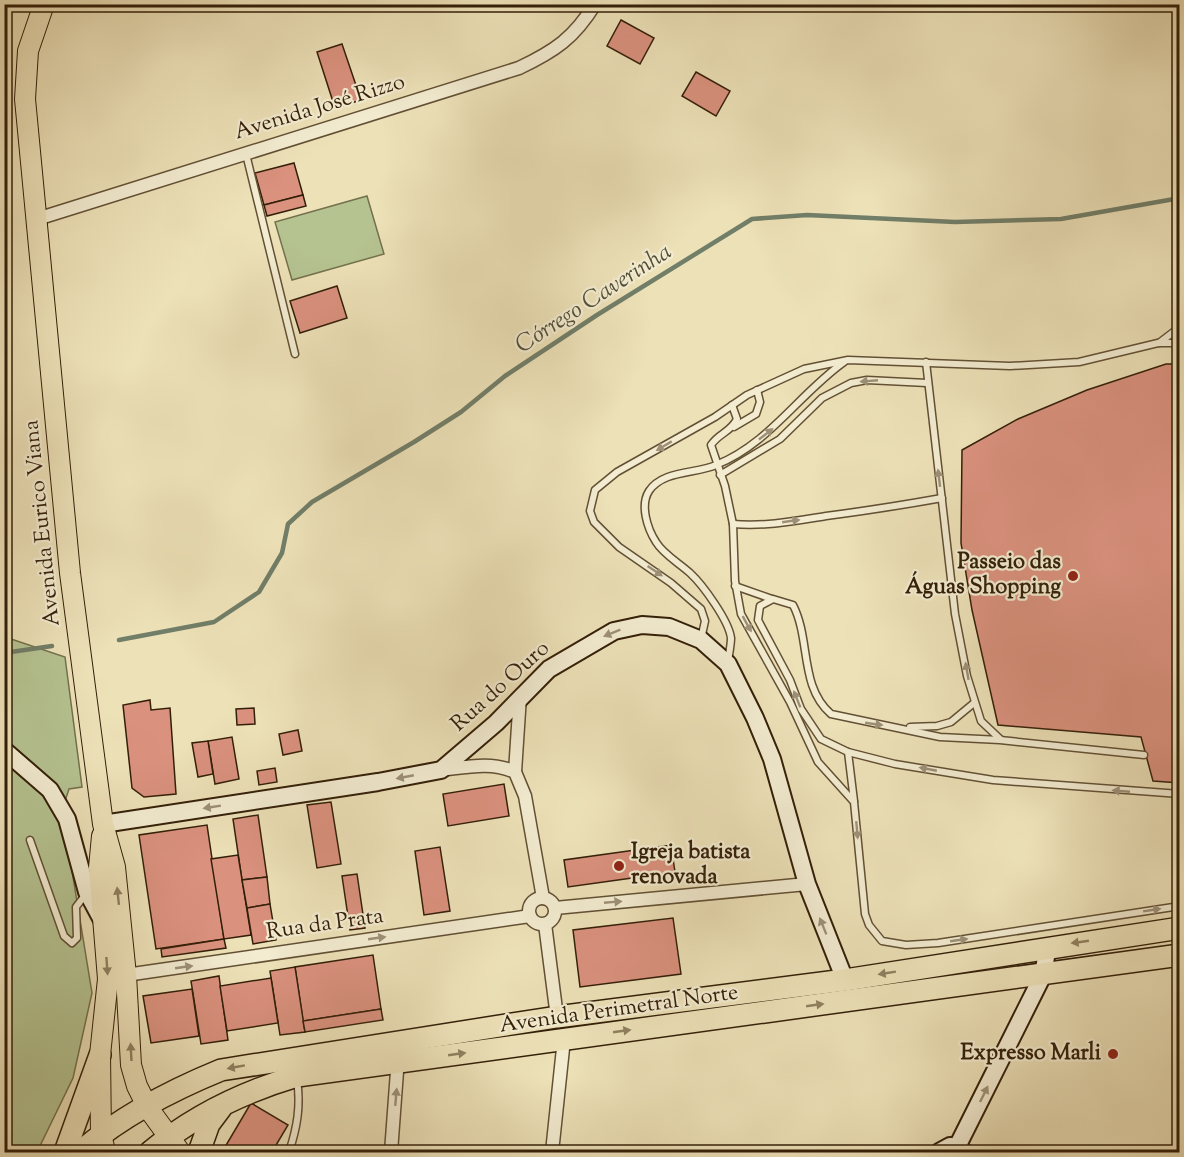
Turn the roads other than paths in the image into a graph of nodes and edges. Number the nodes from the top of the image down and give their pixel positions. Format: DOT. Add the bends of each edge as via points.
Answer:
graph roads {
  1 [pos="44,4"];
  2 [pos="595,4"];
  3 [pos="246,153"];
  4 [pos="37,219"];
  5 [pos="1179,327"];
  6 [pos="1179,343"];
  7 [pos="1158,344"];
  8 [pos="295,354"];
  9 [pos="848,360"];
  10 [pos="926,362"];
  11 [pos="927,383"];
  12 [pos="757,390"];
  13 [pos="732,405"];
  14 [pos="733,428"];
  15 [pos="716,465"];
  16 [pos="720,476"];
  17 [pos="942,498"];
  18 [pos="733,524"];
  19 [pos="735,586"];
  20 [pos="772,599"];
  21 [pos="700,640"];
  22 [pos="728,664"];
  23 [pos="520,696"];
  24 [pos="974,703"];
  25 [pos="904,728"];
  26 [pos="821,739"];
  27 [pos="1000,740"];
  28 [pos="810,747"];
  29 [pos="4,750"];
  30 [pos="848,752"];
  31 [pos="1144,755"];
  32 [pos="441,770"];
  33 [pos="515,772"];
  34 [pos="1179,794"];
  35 [pos="854,802"];
  36 [pos="103,824"];
  37 [pos="30,840"];
  38 [pos="807,884"];
  39 [pos="87,892"];
  40 [pos="543,898"];
  41 [pos="1179,906"];
  42 [pos="555,908"];
  43 [pos="530,916"];
  44 [pos="104,923"];
  45 [pos="545,924"];
  46 [pos="1179,928"];
  47 [pos="1043,948"];
  48 [pos="1179,955"];
  49 [pos="126,975"];
  50 [pos="1043,975"];
  51 [pos="845,980"];
  52 [pos="557,1017"];
  53 [pos="564,1039"];
  54 [pos="397,1052"];
  55 [pos="100,1055"];
  56 [pos="297,1076"];
  57 [pos="225,1103"];
  58 [pos="148,1108"];
  59 [pos="103,1143"];
  60 [pos="174,1144"];
  61 [pos="961,1150"];
  62 [pos="65,1152"];
  63 [pos="80,1152"];
  64 [pos="150,1152"];
  65 [pos="199,1152"];
  66 [pos="289,1152"];
  67 [pos="391,1152"];
  68 [pos="552,1152"];
  69 [pos="939,1152"];
  1 -- 4 [label="main road, Avenida Eurico Viana" via="28,51 25,99"];
  2 -- 3 [label="street, Avenida José Rizzo" via="578,31 550,54 519,68"];
  3 -- 4 [label="street, Avenida José Rizzo"];
  3 -- 8 [label="lane"];
  4 -- 36 [label="main road, Avenida Eurico Viana" via="70,573"];
  5 -- 7 [label="lane"];
  6 -- 7 [label="lane"];
  7 -- 10 [label="lane" via="1079,362 1010,366"];
  9 -- 10 [label="lane"];
  9 -- 12 [label="lane" via="804,369"];
  15 -- 9 [label="lane, one-way" via="765,436 830,372"];
  10 -- 11 [label="lane"];
  11 -- 16 [label="lane, one-way" via="851,383 822,398 769,448"];
  17 -- 11 [label="lane, one-way"];
  12 -- 13 [label="lane"];
  12 -- 14 [label="lane" via="760,402 756,414"];
  13 -- 14 [label="lane" via="737,419"];
  13 -- 21 [label="lane, one-way" via="604,481 590,501 594,522 619,547 671,582 701,609 705,621"];
  14 -- 15 [label="lane" via="711,445"];
  15 -- 16 [label="lane"];
  15 -- 22 [label="lane" via="660,481 650,488 644,500 656,544 692,575 716,606 731,637"];
  16 -- 18 [label="lane"];
  18 -- 17 [label="lane, one-way" via="791,522"];
  24 -- 17 [label="lane, one-way" via="955,614"];
  18 -- 19 [label="lane"];
  19 -- 20 [label="lane"];
  19 -- 28 [label="lane, one-way" via="741,614"];
  20 -- 25 [label="lane, one-way" via="793,605 797,613 805,638 810,681 822,706 831,714 852,720"];
  26 -- 20 [label="lane, one-way" via="801,709 758,620 760,606"];
  21 -- 22 [label="street, Rua do Ouro"];
  21 -- 23 [label="street, Rua do Ouro, one-way" via="669,627 642,625 614,631 549,669"];
  22 -- 38 [label="street, Rua do Ouro" via="772,759"];
  23 -- 32 [label="street, Rua do Ouro" via="496,723"];
  23 -- 33 [label="street"];
  24 -- 25 [label="lane" via="951,722"];
  24 -- 27 [label="lane" via="981,721"];
  25 -- 27 [label="lane" via="940,737"];
  26 -- 28 [label="lane"];
  26 -- 30 [label="lane"];
  27 -- 31 [label="lane"];
  28 -- 35 [label="lane" via="834,782"];
  29 -- 39 [label="street" via="50,790 67,819"];
  34 -- 30 [label="lane, one-way" via="993,780"];
  30 -- 35 [label="lane"];
  32 -- 33 [label="street" via="483,765 502,766"];
  32 -- 36 [label="street, Rua do Ouro, one-way"];
  33 -- 40 [label="street" via="525,796"];
  35 -- 41 [label="lane, one-way" via="865,914 882,941 906,945 938,943"];
  36 -- 44 [label="main road, Avenida Eurico Viana" via="99,868"];
  49 -- 36 [label="main road, Avenida Eurico Viana, one-way" via="115,867"];
  37 -- 39 [label="lane" via="64,936 72,943 77,938 75,907"];
  42 -- 38 [label="street, one-way"];
  51 -- 38 [label="street, Rua do Ouro, one-way"];
  39 -- 44 [label="street"];
  40 -- 42 [label="street"];
  40 -- 43 [label="street" via="532,904"];
  42 -- 45 [label="street" via="552,920"];
  43 -- 45 [label="street" via="536,923"];
  49 -- 43 [label="street, Rua da Prata, one-way"];
  44 -- 55 [label="main road, Avenida Eurico Viana, one-way" via="108,979"];
  45 -- 52 [label="street"];
  46 -- 47 [label="highway, Avenida Perimetral Norte, one-way"];
  47 -- 50 [label="street"];
  47 -- 51 [label="highway, Avenida Perimetral Norte, one-way"];
  48 -- 50 [label="highway, Avenida Perimetral Norte"];
  58 -- 49 [label="main road, Avenida Eurico Viana, one-way" via="131,1065"];
  53 -- 50 [label="highway, Avenida Perimetral Norte, one-way"];
  61 -- 50 [label="street, one-way"];
  51 -- 52 [label="highway, Avenida Perimetral Norte"];
  52 -- 54 [label="highway, Avenida Perimetral Norte"];
  54 -- 53 [label="highway, Avenida Perimetral Norte, one-way"];
  53 -- 68 [label="street"];
  54 -- 56 [label="highway, Avenida Perimetral Norte"];
  54 -- 58 [label="highway, Avenida Perimetral Norte, one-way" via="221,1070 191,1082"];
  67 -- 54 [label="street, one-way"];
  55 -- 59 [label="main road, Avenida Eurico Viana"];
  55 -- 62 [label="highway"];
  56 -- 57 [label="highway, Avenida Perimetral Norte"];
  56 -- 66 [label="lane" via="300,1102"];
  57 -- 60 [label="highway, Avenida Perimetral Norte"];
  57 -- 65 [label="highway" via="208,1124"];
  58 -- 59 [label="highway, Avenida Perimetral Norte"];
  58 -- 60 [label="main road, Avenida Eurico Viana"];
  59 -- 63 [label="highway, Avenida Perimetral Norte"];
  60 -- 64 [label="highway, Avenida Perimetral Norte"];
  61 -- 69 [label="street" via="945,1147"];
}
